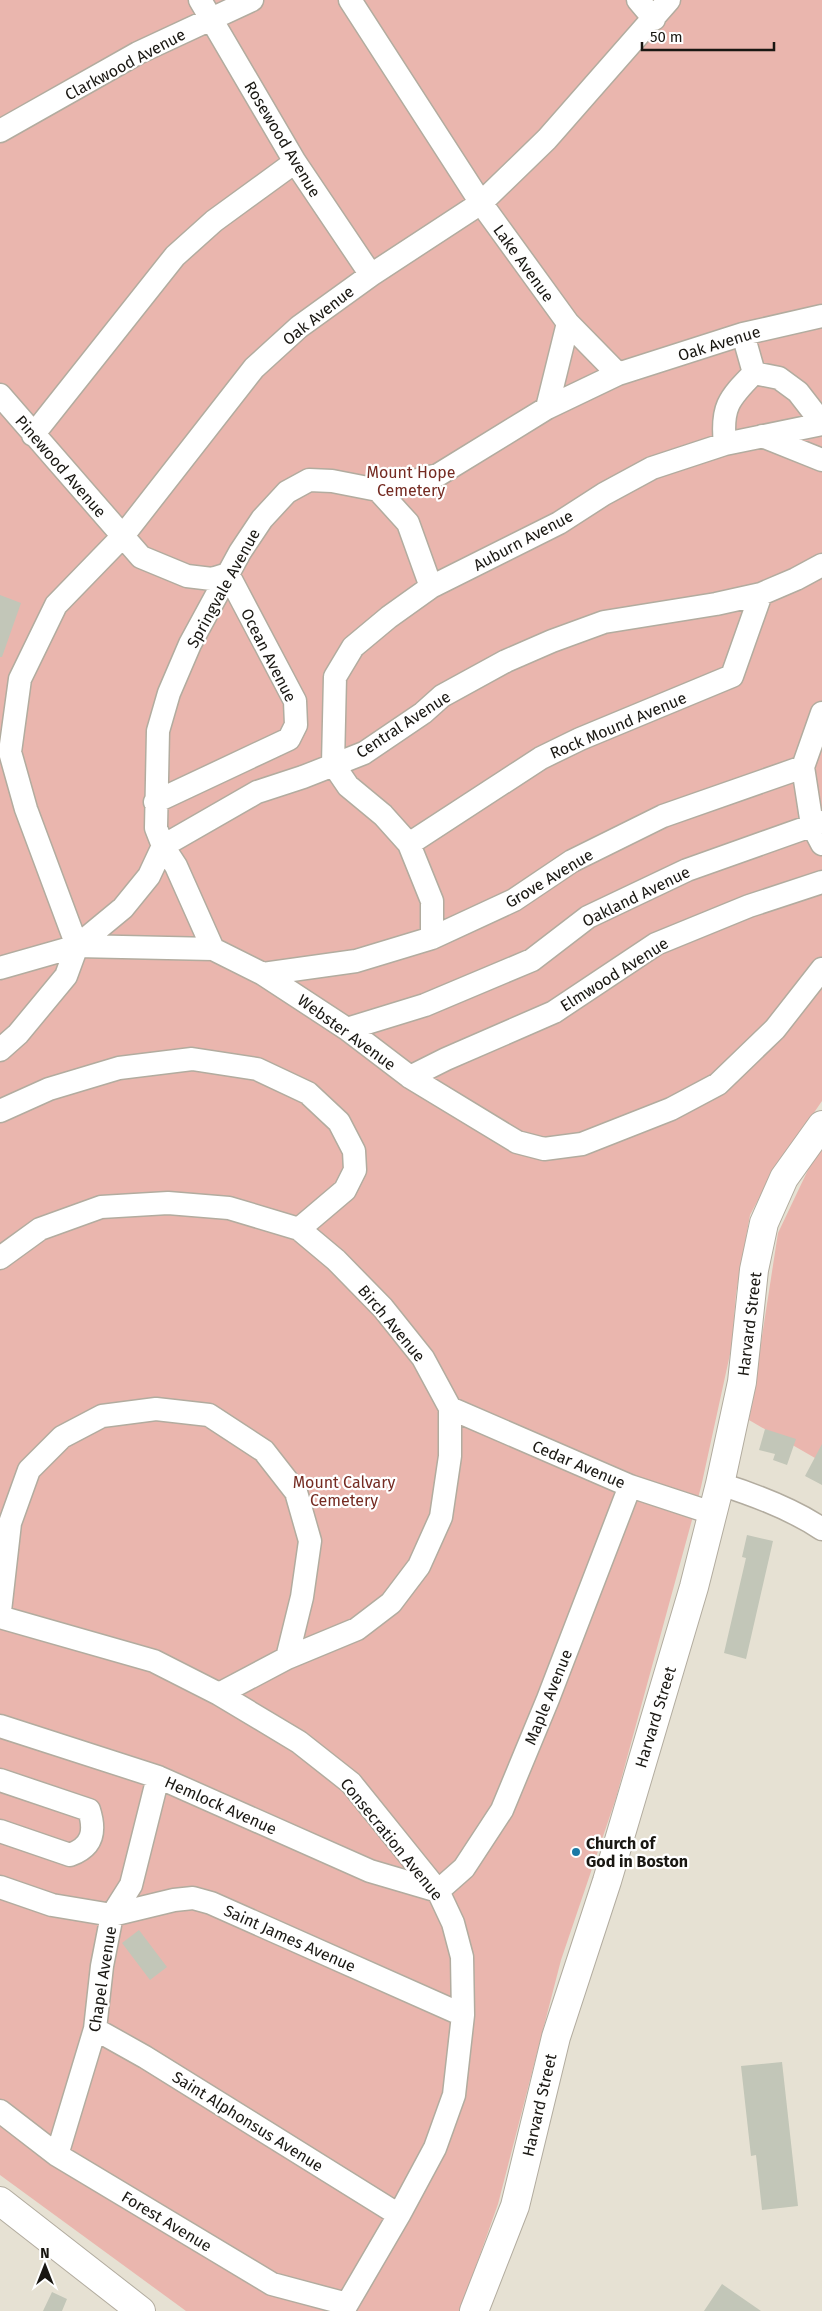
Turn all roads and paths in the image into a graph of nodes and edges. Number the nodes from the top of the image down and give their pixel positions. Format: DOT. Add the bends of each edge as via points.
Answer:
graph roads {
  1 [pos="200,0"];
  2 [pos="252,0"];
  3 [pos="350,0"];
  4 [pos="638,0"];
  5 [pos="669,0"];
  6 [pos="212,19"];
  7 [pos="654,19"];
  8 [pos="0,131"];
  9 [pos="295,162"];
  10 [pos="480,203"];
  11 [pos="370,275"];
  12 [pos="822,315"];
  13 [pos="568,323"];
  14 [pos="743,334"];
  15 [pos="754,373"];
  16 [pos="618,374"];
  17 [pos="0,395"];
  18 [pos="547,408"];
  19 [pos="822,423"];
  20 [pos="33,435"];
  21 [pos="762,436"];
  22 [pos="725,444"];
  23 [pos="822,460"];
  24 [pos="378,490"];
  25 [pos="122,537"];
  26 [pos="822,564"];
  27 [pos="228,574"];
  28 [pos="431,587"];
  29 [pos="761,594"];
  30 [pos="822,713"];
  31 [pos="5,753"];
  32 [pos="333,764"];
  33 [pos="803,767"];
  34 [pos="155,802"];
  35 [pos="819,831"];
  36 [pos="409,844"];
  37 [pos="163,846"];
  38 [pos="822,882"];
  39 [pos="432,938"];
  40 [pos="77,946"];
  41 [pos="213,950"];
  42 [pos="0,968"];
  43 [pos="822,969"];
  44 [pos="263,974"];
  45 [pos="347,1029"];
  46 [pos="0,1050"];
  47 [pos="410,1077"];
  48 [pos="0,1111"];
  49 [pos="822,1125"];
  50 [pos="299,1229"];
  51 [pos="0,1258"];
  52 [pos="450,1408"];
  53 [pos="720,1484"];
  54 [pos="630,1486"];
  55 [pos="712,1513"];
  56 [pos="822,1529"];
  57 [pos="0,1611"];
  58 [pos="0,1617"];
  59 [pos="287,1658"];
  60 [pos="219,1694"];
  61 [pos="0,1726"];
  62 [pos="158,1777"];
  63 [pos="0,1780"];
  64 [pos="0,1830"];
  65 [pos="0,1887"];
  66 [pos="438,1892"];
  67 [pos="112,1915"];
  68 [pos="463,2015"];
  69 [pos="95,2029"];
  70 [pos="0,2111"];
  71 [pos="57,2155"];
  72 [pos="0,2201"];
  73 [pos="400,2214"];
  74 [pos="128,2307"];
  75 [pos="345,2308"];
  76 [pos="474,2311"];
  1 -- 6 [label="street, Rosewood Avenue"];
  2 -- 6 [label="street, Clarkwood Avenue"];
  3 -- 10 [label="street, Lake Avenue"];
  4 -- 7 [label="street"];
  5 -- 7 [label="street, Oak Avenue"];
  6 -- 8 [label="street, Clarkwood Avenue" via="138,53"];
  6 -- 9 [label="street, Rosewood Avenue"];
  7 -- 10 [label="street, Oak Avenue" via="547,139"];
  9 -- 11 [label="street, Rosewood Avenue"];
  9 -- 20 [label="street" via="214,221 175,256"];
  10 -- 11 [label="street, Oak Avenue"];
  10 -- 13 [label="street, Lake Avenue"];
  11 -- 25 [label="street, Oak Avenue" via="299,327 254,368"];
  12 -- 14 [label="street, Oak Avenue"];
  13 -- 16 [label="street, Lake Avenue"];
  13 -- 18 [label="street"];
  14 -- 15 [label="street"];
  14 -- 16 [label="street, Oak Avenue"];
  15 -- 19 [label="street" via="779,378 798,392"];
  15 -- 22 [label="street" via="732,395 723,421"];
  16 -- 18 [label="street, Springvale Avenue"];
  17 -- 20 [label="street, Pinewood Avenue"];
  18 -- 24 [label="street, Springvale Avenue" via="438,475"];
  19 -- 21 [label="street, Auburn Avenue"];
  20 -- 25 [label="street, Pinewood Avenue"];
  21 -- 22 [label="street, Auburn Avenue"];
  21 -- 23 [label="street"];
  22 -- 28 [label="street, Auburn Avenue" via="652,468 559,523"];
  24 -- 27 [label="street, Springvale Avenue" via="332,480 309,480 288,492 262,519"];
  24 -- 28 [label="street" via="408,523"];
  25 -- 27 [label="street" via="141,557 187,576 212,578"];
  25 -- 31 [label="street, Oak Avenue" via="56,605 20,680"];
  26 -- 29 [label="street, Central Avenue"];
  27 -- 34 [label="street, Springvale Avenue" via="190,644 169,693 158,730"];
  27 -- 34 [label="street, Ocean Avenue" via="295,701 296,725 289,739"];
  28 -- 32 [label="street, Auburn Avenue" via="353,647 335,677"];
  29 -- 32 [label="street, Central Avenue" via="604,622 552,641 506,661 442,696 423,713 364,753"];
  29 -- 36 [label="street, Rock Mound Avenue" via="732,676 541,758"];
  30 -- 33 [label="street"];
  31 -- 40 [label="street"];
  32 -- 36 [label="street" via="348,786 383,815"];
  32 -- 37 [label="street, Central Avenue" via="257,792"];
  33 -- 35 [label="street"];
  33 -- 39 [label="street, Grove Avenue" via="663,816 572,861 514,900"];
  34 -- 37 [label="street, Springvale Avenue" via="156,828"];
  35 -- 45 [label="street, Oakland Avenue" via="687,870 588,917 532,960 425,1005"];
  36 -- 39 [label="street" via="432,901"];
  37 -- 40 [label="street" via="149,876 122,908"];
  37 -- 41 [label="street, Springvale Avenue" via="176,866"];
  38 -- 47 [label="street, Elmwood Avenue" via="749,906 656,944 554,1012"];
  39 -- 44 [label="street, Grove Avenue" via="356,961"];
  40 -- 41 [label="street, Webster Avenue"];
  40 -- 42 [label="street"];
  40 -- 46 [label="street" via="66,976 18,1034"];
  41 -- 44 [label="street, Webster Avenue"];
  43 -- 47 [label="street, Webster Avenue" via="775,1029 718,1084 671,1109 582,1144 544,1149 517,1142"];
  44 -- 45 [label="street, Webster Avenue"];
  45 -- 47 [label="street, Webster Avenue"];
  48 -- 50 [label="street" via="49,1088 119,1068 192,1060 256,1070 308,1093 339,1122 354,1151 355,1170 345,1190"];
  49 -- 53 [label="main road, Harvard Street" via="784,1178 764,1223 754,1270 742,1382"];
  50 -- 51 [label="street, Birch Avenue" via="229,1208 168,1203 101,1207 40,1229"];
  50 -- 52 [label="street, Birch Avenue" via="336,1260 383,1308 423,1358"];
  52 -- 54 [label="street, Cedar Avenue"];
  52 -- 59 [label="street, Birch Avenue" via="450,1456 441,1517 419,1566 391,1603 357,1628"];
  53 -- 55 [label="main road, Harvard Street"];
  53 -- 56 [label="street" via="809,1520"];
  54 -- 55 [label="street, Cedar Avenue"];
  54 -- 66 [label="street, Maple Avenue" via="502,1810 464,1868"];
  55 -- 76 [label="main road, Harvard Street" via="694,1586 556,2037 514,2206"];
  57 -- 59 [label="street" via="10,1523 29,1470 62,1437 102,1416 156,1409 209,1415 264,1451 296,1492 310,1541 302,1596"];
  58 -- 60 [label="street, Consecration Avenue" via="154,1661"];
  59 -- 60 [label="street, Birch Avenue"];
  60 -- 66 [label="street, Consecration Avenue" via="299,1742 351,1783"];
  61 -- 62 [label="street, Hemlock Avenue"];
  62 -- 66 [label="street, Hemlock Avenue" via="370,1871"];
  62 -- 67 [label="street, Chapel Avenue" via="131,1885"];
  63 -- 64 [label="street" via="89,1810 92,1837 82,1850 70,1855"];
  65 -- 67 [label="street" via="52,1905"];
  66 -- 68 [label="street, Consecration Avenue" via="453,1924 462,1958"];
  67 -- 68 [label="street, Saint James Avenue" via="174,1900 193,1898 211,1903"];
  67 -- 69 [label="street, Chapel Avenue"];
  68 -- 73 [label="street, Consecration Avenue" via="454,2094 435,2148"];
  69 -- 71 [label="street, Chapel Avenue"];
  69 -- 73 [label="street, Saint Alphonsus Avenue"];
  70 -- 71 [label="street, Forest Avenue"];
  71 -- 75 [label="street, Forest Avenue" via="272,2284"];
  72 -- 74 [label="main road"];
  73 -- 75 [label="street, Consecration Avenue"];
}
